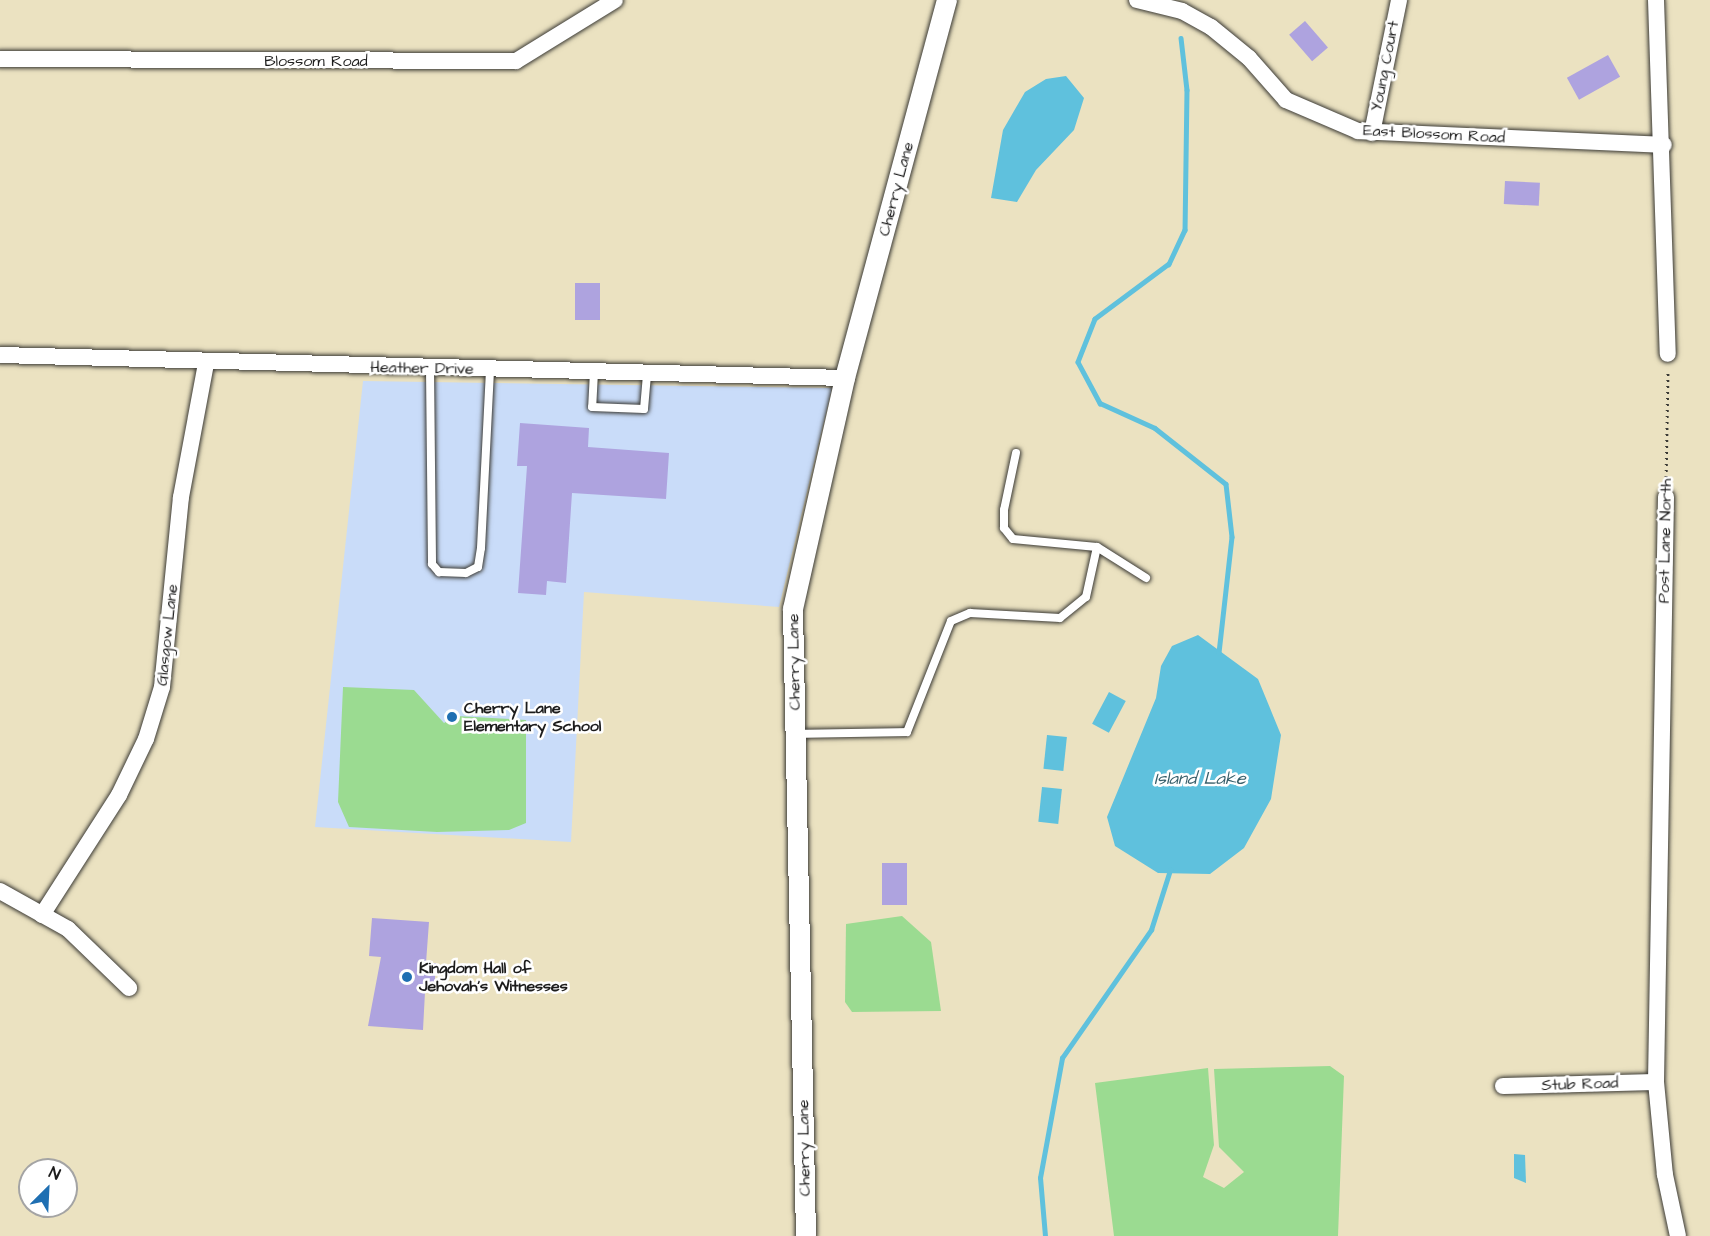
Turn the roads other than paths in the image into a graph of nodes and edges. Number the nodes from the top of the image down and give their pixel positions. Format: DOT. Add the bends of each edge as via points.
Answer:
graph roads {
  1 [pos="615,0"];
  2 [pos="947,0"];
  3 [pos="1137,0"];
  4 [pos="1399,0"];
  5 [pos="1656,0"];
  6 [pos="0,59"];
  7 [pos="1372,133"];
  8 [pos="1664,145"];
  9 [pos="1668,354"];
  10 [pos="0,355"];
  11 [pos="206,364"];
  12 [pos="430,369"];
  13 [pos="490,370"];
  14 [pos="594,372"];
  15 [pos="647,373"];
  16 [pos="845,378"];
  17 [pos="1016,453"];
  18 [pos="1666,497"];
  19 [pos="1098,548"];
  20 [pos="1146,578"];
  21 [pos="795,734"];
  22 [pos="0,891"];
  23 [pos="42,915"];
  24 [pos="129,988"];
  25 [pos="1656,1082"];
  26 [pos="1503,1086"];
  27 [pos="806,1236"];
  28 [pos="1678,1236"];
  1 -- 6 [label="street, Blossom Road" via="516,61"];
  2 -- 16 [label="street, Cherry Lane"];
  3 -- 7 [label="street, East Blossom Road" via="1182,11 1211,27 1294,105"];
  4 -- 7 [label="street, Young Court"];
  5 -- 8 [label="street"];
  7 -- 8 [label="street, East Blossom Road"];
  8 -- 9 [label="street"];
  10 -- 11 [label="street, Heather Drive"];
  11 -- 12 [label="street, Heather Drive"];
  11 -- 23 [label="street, Glasgow Lane" via="181,497 162,687 146,739 119,795"];
  12 -- 13 [label="street, Heather Drive"];
  12 -- 13 [label="lane" via="432,564 439,572 466,573 478,567 481,548"];
  13 -- 14 [label="street, Heather Drive"];
  14 -- 15 [label="street, Heather Drive"];
  14 -- 15 [label="lane" via="592,407 644,409"];
  15 -- 16 [label="street, Heather Drive"];
  16 -- 21 [label="street, Cherry Lane" via="793,609"];
  17 -- 19 [label="lane" via="1004,510 1004,528 1013,539"];
  18 -- 25 [label="street, Post Lane North"];
  19 -- 20 [label="lane"];
  19 -- 21 [label="lane" via="1086,597 1060,618 970,613 951,621 908,732"];
  21 -- 27 [label="street, Cherry Lane"];
  22 -- 23 [label="street"];
  23 -- 24 [label="street" via="68,929"];
  25 -- 26 [label="street, Stub Road"];
  25 -- 28 [label="street, Post Lane North" via="1665,1175"];
}
